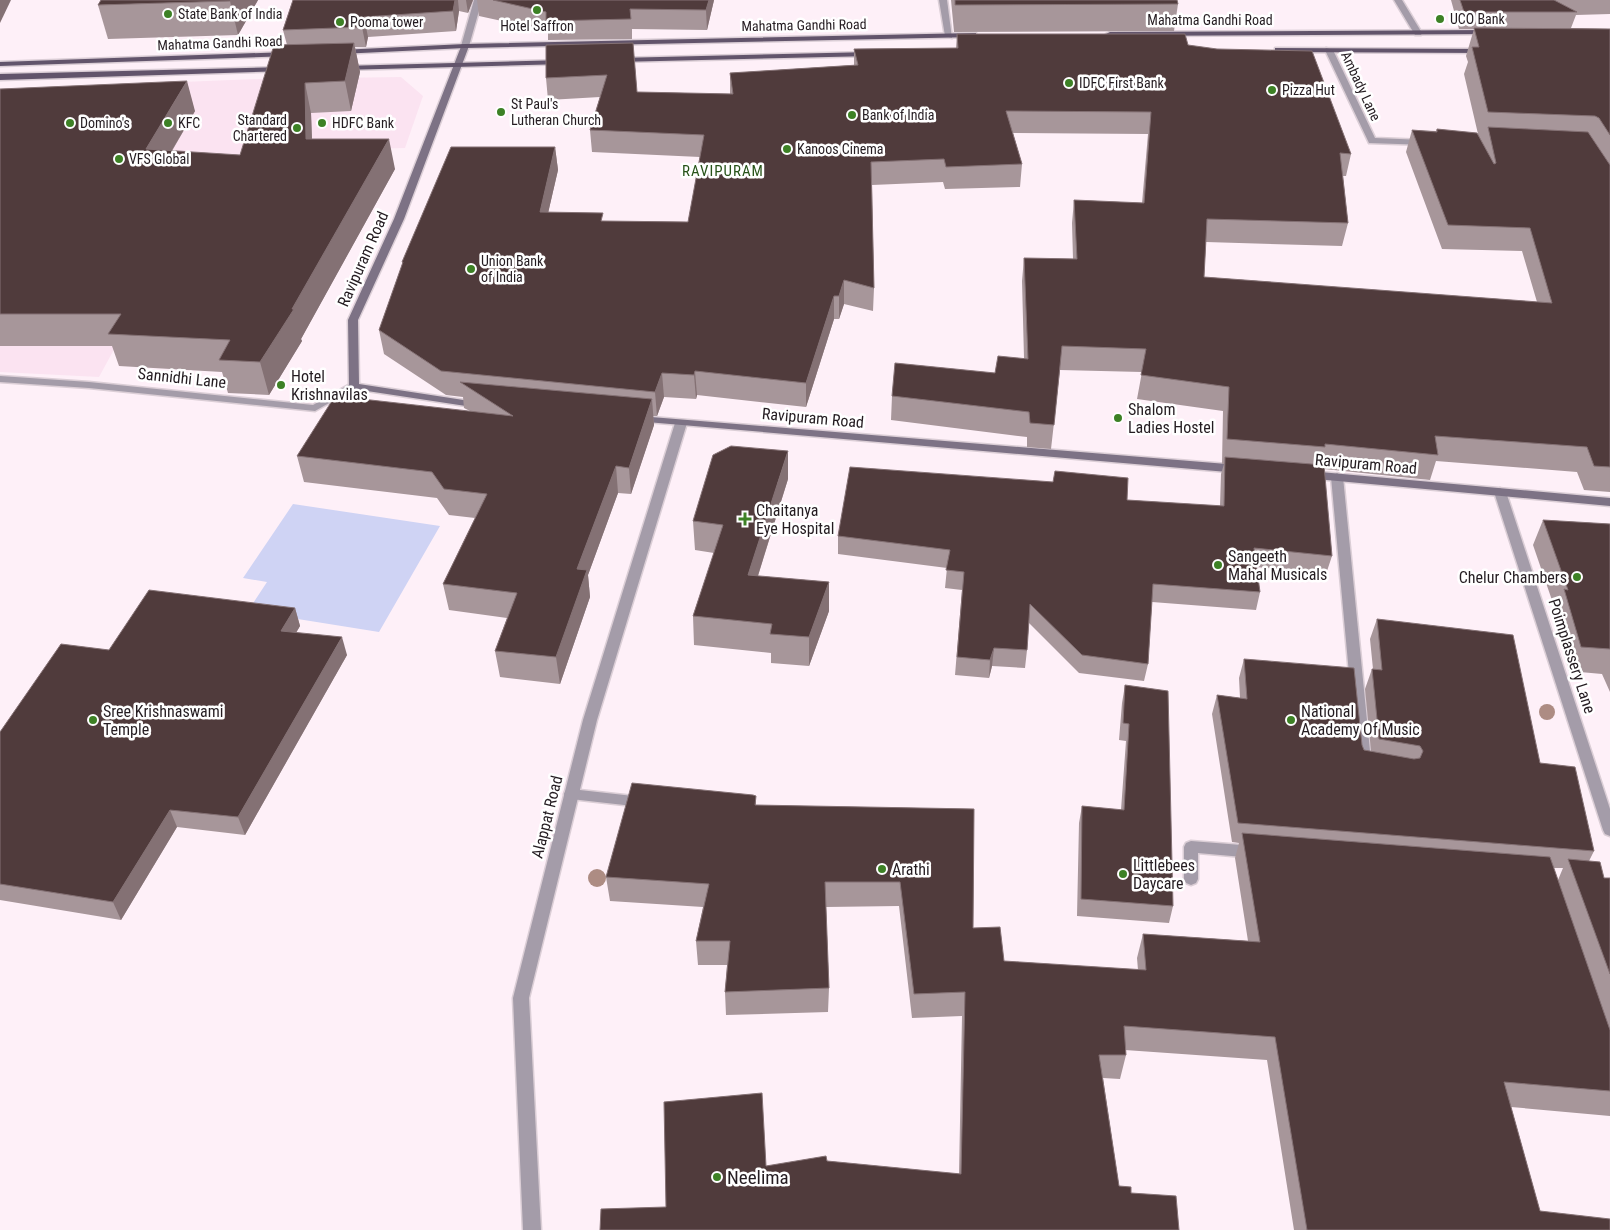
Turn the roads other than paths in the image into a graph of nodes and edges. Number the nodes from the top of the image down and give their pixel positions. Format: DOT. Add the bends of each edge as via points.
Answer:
graph roads {
  1 [pos="478,0"];
  2 [pos="943,0"];
  3 [pos="1398,0"];
  4 [pos="1495,32"];
  5 [pos="1418,33"];
  6 [pos="1105,34"];
  7 [pos="949,36"];
  8 [pos="979,36"];
  9 [pos="465,46"];
  10 [pos="1270,50"];
  11 [pos="1329,50"];
  12 [pos="1494,51"];
  13 [pos="330,52"];
  14 [pos="302,53"];
  15 [pos="879,54"];
  16 [pos="612,60"];
  17 [pos="574,61"];
  18 [pos="0,64"];
  19 [pos="458,65"];
  20 [pos="329,68"];
  21 [pos="289,69"];
  22 [pos="0,77"];
  23 [pos="1429,143"];
  24 [pos="0,379"];
  25 [pos="354,386"];
  26 [pos="495,406"];
  27 [pos="632,419"];
  28 [pos="681,423"];
  29 [pos="1249,470"];
  30 [pos="1298,474"];
  31 [pos="1338,477"];
  32 [pos="1500,492"];
  33 [pos="1610,502"];
  34 [pos="1373,765"];
  35 [pos="571,794"];
  36 [pos="658,803"];
  37 [pos="1610,830"];
  38 [pos="1269,853"];
  39 [pos="1191,879"];
  40 [pos="532,1230"];
  1 -- 9 [label="street"];
  2 -- 7 [label="street"];
  3 -- 5 [label="street"];
  4 -- 5 [label="main road, Mahatma Gandhi Road"];
  5 -- 6 [label="main road, Mahatma Gandhi Road"];
  7 -- 8 [label="main road, Mahatma Gandhi Road"];
  7 -- 9 [label="main road, Mahatma Gandhi Road"];
  9 -- 13 [label="main road, Mahatma Gandhi Road"];
  9 -- 19 [label="main road, Ravipuram Road"];
  10 -- 11 [label="main road, Mahatma Gandhi Road"];
  11 -- 12 [label="main road, Mahatma Gandhi Road"];
  11 -- 23 [label="street, Ambady Lane" via="1372,141"];
  14 -- 18 [label="main road, Mahatma Gandhi Road"];
  15 -- 16 [label="main road, Mahatma Gandhi Road"];
  17 -- 19 [label="main road"];
  19 -- 20 [label="main road"];
  19 -- 25 [label="main road, Ravipuram Road" via="399,219 354,320"];
  21 -- 22 [label="main road, Mahatma Gandhi Road"];
  24 -- 25 [label="street, Sannidhi Lane" via="314,408"];
  25 -- 26 [label="main road"];
  27 -- 28 [label="main road, Ravipuram Road"];
  28 -- 29 [label="main road, Ravipuram Road"];
  28 -- 35 [label="street, Alappat Road" via="590,720"];
  30 -- 31 [label="main road, Ravipuram Road"];
  31 -- 32 [label="main road, Ravipuram Road"];
  31 -- 34 [label="street" via="1364,764"];
  32 -- 33 [label="main road, Ravipuram Road"];
  32 -- 37 [label="street, Poimplassery Lane"];
  35 -- 36 [label="street"];
  35 -- 40 [label="street, Alappat Road" via="521,998"];
  38 -- 39 [label="street" via="1191,847"];
}
